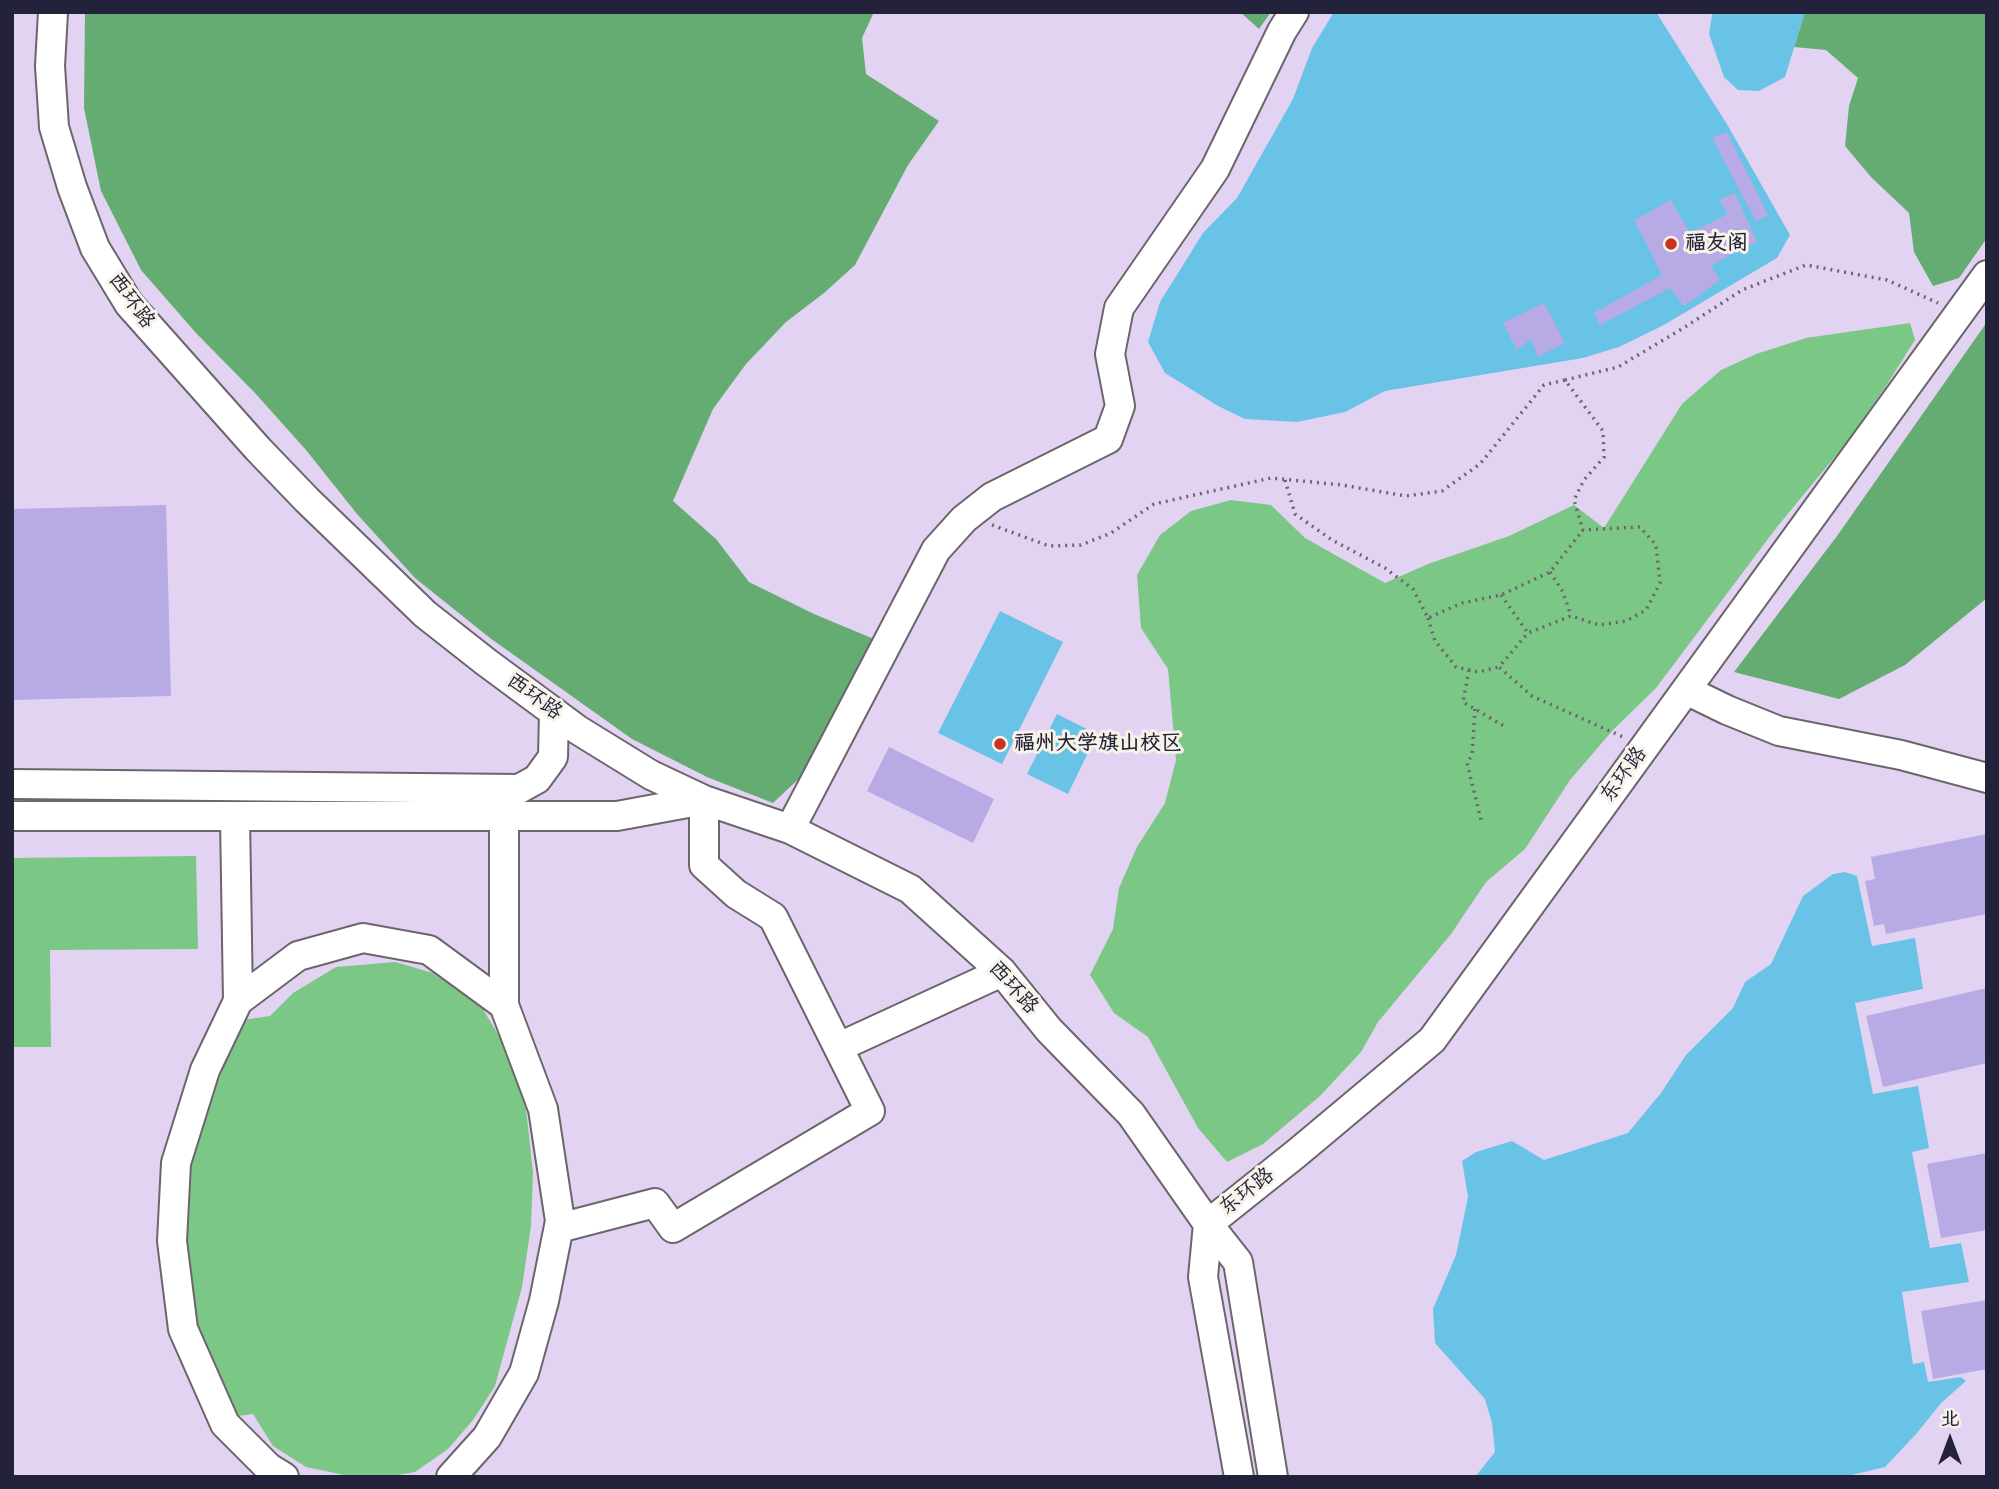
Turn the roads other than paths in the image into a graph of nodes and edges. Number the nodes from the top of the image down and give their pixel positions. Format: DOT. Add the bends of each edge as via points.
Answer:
graph roads {
  1 [pos="53,12"];
  2 [pos="1294,12"];
  3 [pos="1987,275"];
  4 [pos="1686,690"];
  5 [pos="554,712"];
  6 [pos="1987,778"];
  7 [pos="12,784"];
  8 [pos="528,785"];
  9 [pos="175,786"];
  10 [pos="704,800"];
  11 [pos="12,816"];
  12 [pos="177,817"];
  13 [pos="235,817"];
  14 [pos="516,817"];
  15 [pos="790,829"];
  16 [pos="1002,972"];
  17 [pos="238,1001"];
  18 [pos="504,1005"];
  19 [pos="839,1047"];
  20 [pos="1208,1224"];
  21 [pos="559,1228"];
  22 [pos="284,1477"];
  23 [pos="451,1477"];
  24 [pos="1239,1477"];
  25 [pos="1273,1477"];
  1 -- 5 [label="street, 西环路" via="54,127 95,248 129,304 258,449 381,572 425,614"];
  2 -- 15 [label="street" via="1215,169 1119,308 1110,354 1120,406 1108,439 992,497 936,551"];
  3 -- 4 [label="street, 东环路"];
  4 -- 6 [label="street" via="1779,731"];
  4 -- 20 [label="street, 东环路" via="1433,1040"];
  5 -- 8 [label="street" via="553,757"];
  5 -- 10 [label="street, 西环路" via="651,775"];
  7 -- 9 [label="street"];
  8 -- 9 [label="street" via="519,789"];
  8 -- 14 [label="street"];
  9 -- 12 [label="street"];
  10 -- 14 [label="street" via="617,816"];
  10 -- 15 [label="street, 西环路"];
  10 -- 19 [label="street" via="704,865 736,894 773,917"];
  11 -- 12 [label="street"];
  12 -- 13 [label="street"];
  13 -- 14 [label="street"];
  13 -- 17 [label="street"];
  14 -- 18 [label="street"];
  15 -- 16 [label="street, 西环路" via="910,889"];
  16 -- 19 [label="street"];
  16 -- 20 [label="street, 西环路" via="1049,1030 1131,1114"];
  17 -- 18 [label="street" via="298,956 363,939 429,950"];
  17 -- 22 [label="street" via="205,1070 176,1163 172,1241 183,1329 225,1424"];
  18 -- 21 [label="street" via="543,1109"];
  19 -- 21 [label="street" via="870,1111 673,1228 655,1203"];
  20 -- 24 [label="street" via="1203,1277"];
  20 -- 25 [label="street, 西环路" via="1238,1262"];
  21 -- 23 [label="street" via="524,1373 487,1437"];
}
